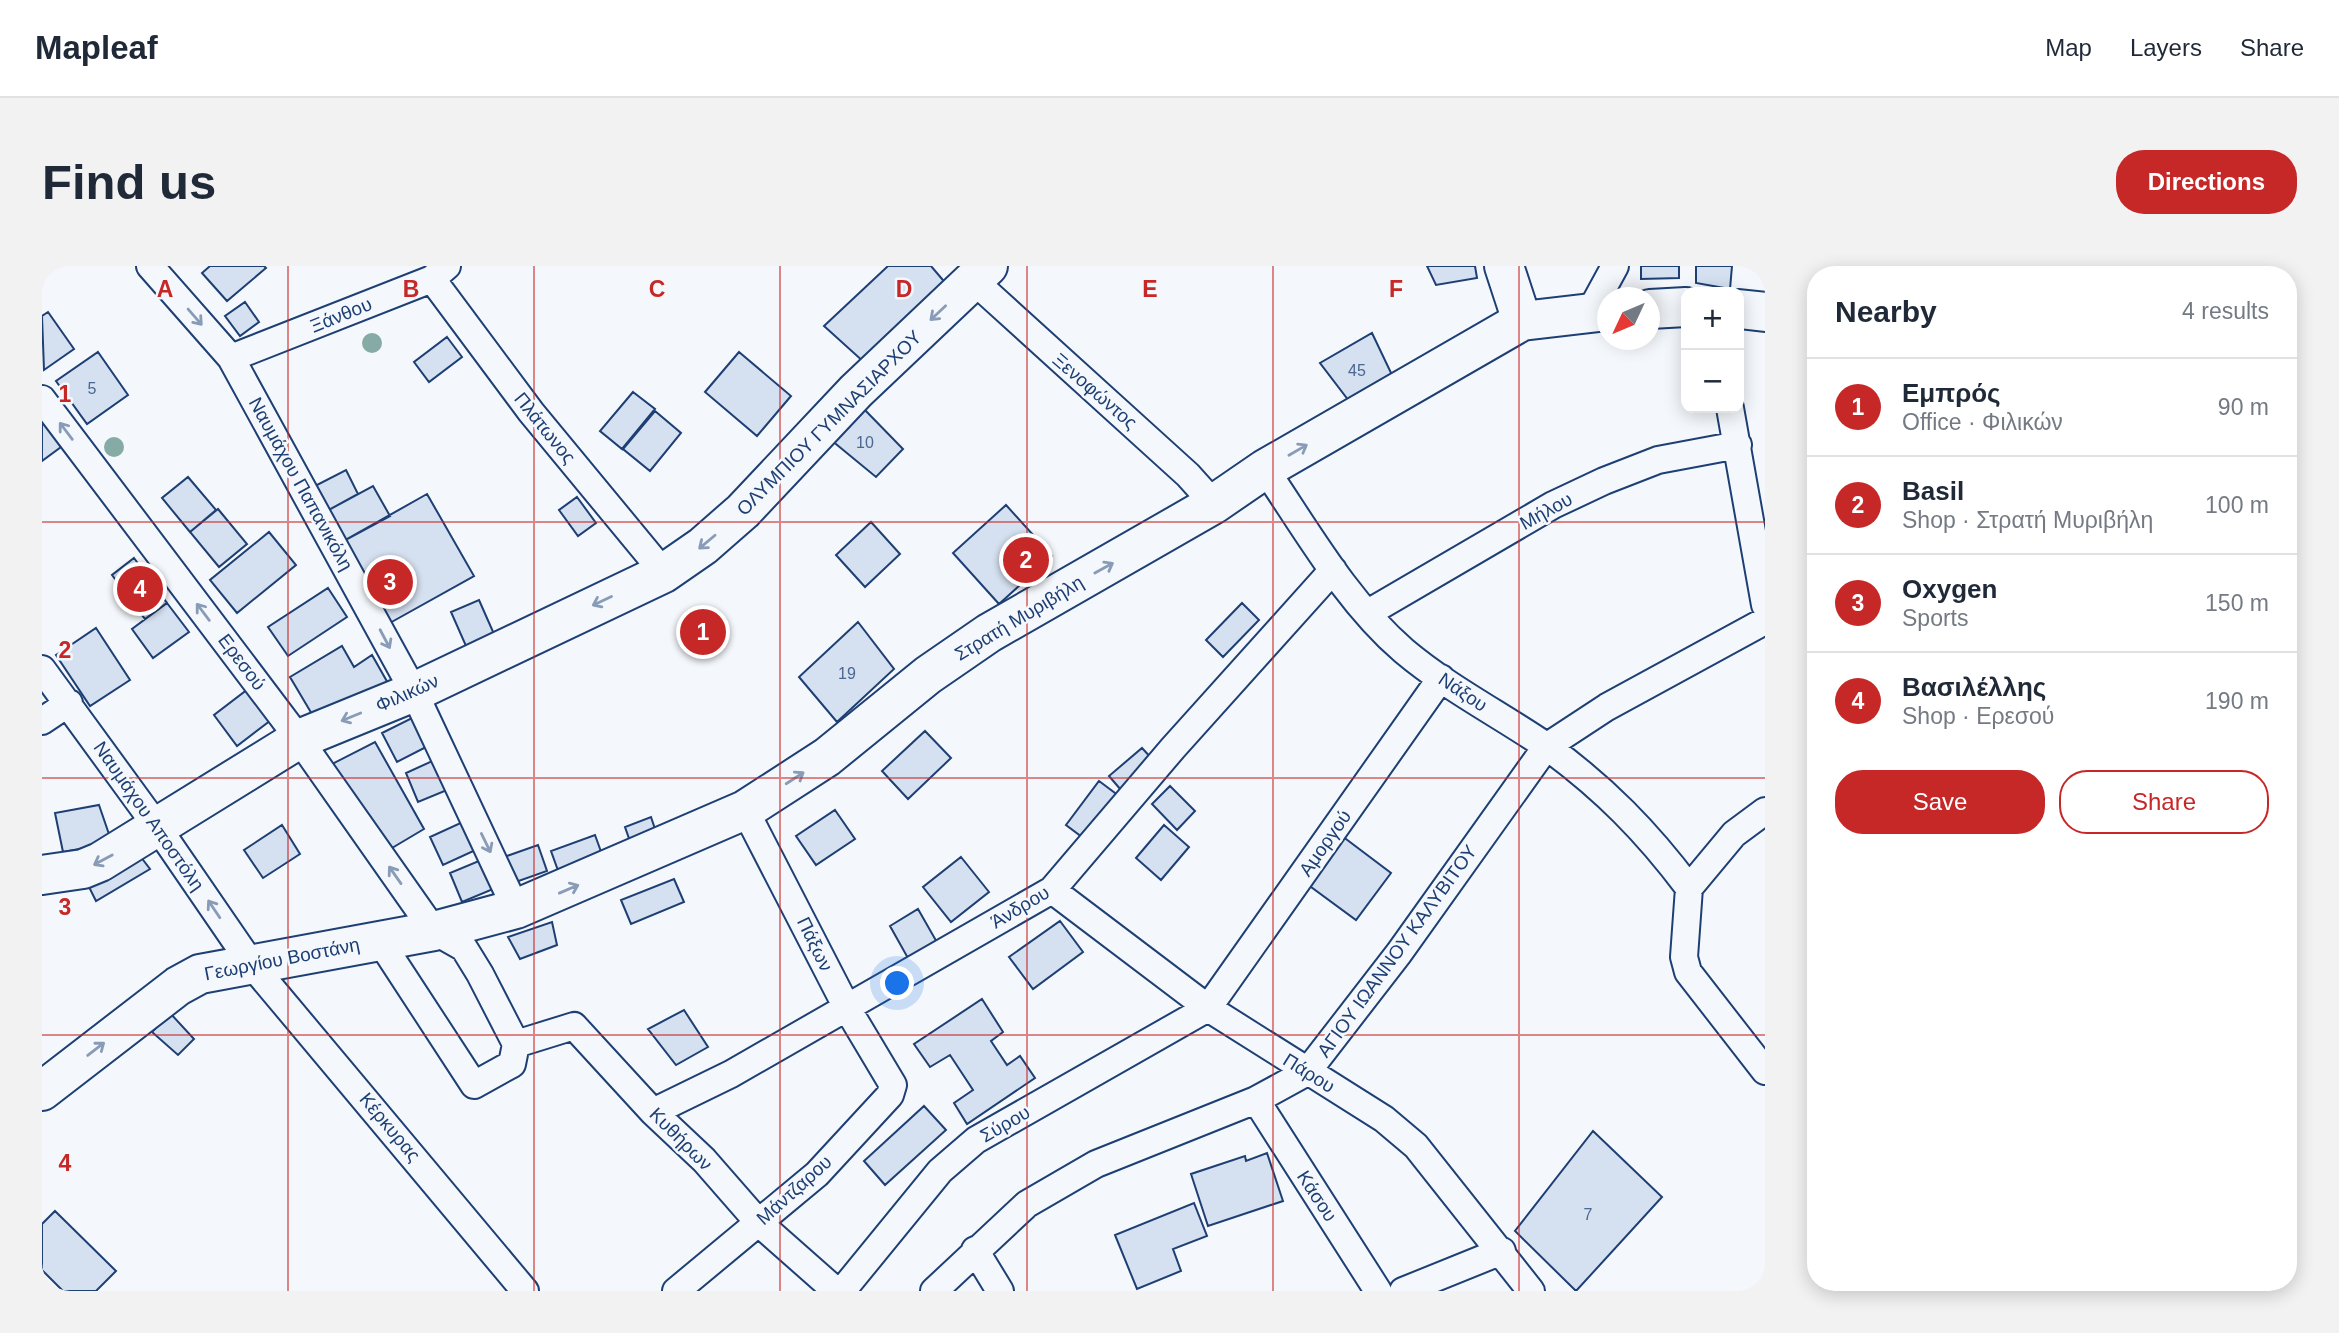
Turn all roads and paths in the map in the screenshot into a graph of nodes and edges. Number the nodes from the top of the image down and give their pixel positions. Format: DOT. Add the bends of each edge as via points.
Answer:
graph roads {
  1 [pos="150,266"];
  2 [pos="1504,266"];
  3 [pos="1615,266"];
  4 [pos="440,272"];
  5 [pos="981,273"];
  6 [pos="1608,287"];
  7 [pos="1681,307"];
  8 [pos="1660,308"];
  9 [pos="1744,310"];
  10 [pos="1597,311"];
  11 [pos="1765,312"];
  12 [pos="1522,321"];
  13 [pos="231,358"];
  14 [pos="42,399"];
  15 [pos="1731,413"];
  16 [pos="1738,446"];
  17 [pos="1265,469"];
  18 [pos="1214,504"];
  19 [pos="1333,570"];
  20 [pos="664,573"];
  21 [pos="1765,605"];
  22 [pos="1368,613"];
  23 [pos="1765,621"];
  24 [pos="42,669"];
  25 [pos="1441,678"];
  26 [pos="414,692"];
  27 [pos="69,703"];
  28 [pos="42,721"];
  29 [pos="299,739"];
  30 [pos="1546,747"];
  31 [pos="745,810"];
  32 [pos="1765,811"];
  33 [pos="158,828"];
  34 [pos="42,875"];
  35 [pos="1689,888"];
  36 [pos="1052,890"];
  37 [pos="516,909"];
  38 [pos="434,931"];
  39 [pos="380,941"];
  40 [pos="252,965"];
  41 [pos="847,1007"];
  42 [pos="1208,1008"];
  43 [pos="516,1044"];
  44 [pos="1765,1071"];
  45 [pos="1307,1072"];
  46 [pos="889,1076"];
  47 [pos="42,1091"];
  48 [pos="1256,1100"];
  49 [pos="653,1112"];
  50 [pos="759,1223"];
  51 [pos="975,1250"];
  52 [pos="1502,1251"];
  53 [pos="679,1290"];
  54 [pos="525,1291"];
  55 [pos="836,1291"];
  56 [pos="842,1291"];
  57 [pos="934,1291"];
  58 [pos="1000,1291"];
  59 [pos="1378,1291"];
  60 [pos="1403,1291"];
  61 [pos="1531,1291"];
  1 -- 13 [label="street, Ναυμάχου Παπανικόλη, one-way"];
  2 -- 12 [label="main road"];
  3 -- 6 [label="street"];
  4 -- 13 [label="street, Ξάνθου"];
  4 -- 20 [label="street, Πλάτωνος" via="531,412"];
  5 -- 18 [label="street, Ξενοφώντος"];
  5 -- 20 [label="main road, ΟΛΥΜΠΙΟΥ ΓΥΜΝΑΣΙΑΡΧΟΥ, one-way" via="856,391 743,511"];
  7 -- 8 [label="main road"];
  9 -- 11 [label="main road"];
  10 -- 12 [label="main road, Στρατή Μυριβήλη"];
  17 -- 12 [label="main road, Στρατή Μυριβήλη, one-way"];
  13 -- 26 [label="street, Ναυμάχου Παπανικόλη, one-way"];
  29 -- 14 [label="street, Ερεσού, one-way"];
  15 -- 16 [label="street"];
  16 -- 21 [label="street"];
  16 -- 22 [label="street, Μήλου" via="1658,460 1604,481 1553,505"];
  17 -- 18 [label="main road, Στρατή Μυριβήλη"];
  17 -- 19 [label="street, Νάξου"];
  31 -- 18 [label="main road, Στρατή Μυριβήλη, one-way" via="827,757 928,675 989,633"];
  19 -- 22 [label="street, Νάξου"];
  19 -- 36 [label="street, Άνδρου"];
  20 -- 26 [label="main road, Φιλικών, one-way"];
  22 -- 25 [label="street, Νάξου" via="1403,650"];
  23 -- 30 [label="street, ΑΓΙΟΥ ΙΩΑΝΝΟΥ ΚΑΛΥΒΙΤΟΥ" via="1607,707"];
  24 -- 27 [label="street, Ναυμάχου Αποστόλη"];
  25 -- 30 [label="street, Νάξου"];
  25 -- 42 [label="street, Αμοργού"];
  26 -- 29 [label="main road, Φιλικών, one-way"];
  26 -- 37 [label="street, Ναυμάχου Παπανικόλη, one-way"];
  27 -- 28 [label="street"];
  27 -- 33 [label="street, Ναυμάχου Αποστόλη"];
  29 -- 33 [label="main road, Φιλικών"];
  38 -- 29 [label="street, Ερεσού, one-way"];
  30 -- 35 [label="street, Νάξου" via="1605,792 1649,835"];
  30 -- 45 [label="street, ΑΓΙΟΥ ΙΩΑΝΝΟΥ ΚΑΛΥΒΙΤΟΥ" via="1399,953"];
  37 -- 31 [label="main road, Στρατή Μυριβήλη, one-way"];
  31 -- 41 [label="street, Πάξων"];
  32 -- 35 [label="street" via="1734,834"];
  33 -- 34 [label="main road, Φιλικών, one-way" via="92,865"];
  40 -- 33 [label="street, Ναυμάχου Αποστόλη, one-way"];
  35 -- 44 [label="street" via="1688,972"];
  36 -- 41 [label="street, Άνδρου"];
  36 -- 42 [label="street, Πάρου"];
  37 -- 38 [label="main road, Στρατή Μυριβήλη"];
  38 -- 39 [label="main road, Γεωργίου Βοστάνη"];
  38 -- 43 [label="street" via="464,948"];
  39 -- 40 [label="main road, Γεωργίου Βοστάνη"];
  39 -- 43 [label="street" via="474,1085 512,1064"];
  47 -- 40 [label="main road, Γεωργίου Βοστάνη, one-way" via="178,986 200,974"];
  40 -- 54 [label="street, Κέρκυρας"];
  41 -- 46 [label="street, Πάξων"];
  41 -- 49 [label="street, Άνδρου" via="731,1074"];
  42 -- 45 [label="street, Πάρου"];
  42 -- 56 [label="street, Σύρου" via="976,1140 940,1171"];
  43 -- 49 [label="street, Κυθήρων" via="575,1026"];
  45 -- 48 [label="street, ΑΓΙΟΥ ΙΩΑΝΝΟΥ ΚΑΛΥΒΙΤΟΥ"];
  45 -- 52 [label="street, Πάρου" via="1384,1119 1416,1146"];
  46 -- 50 [label="street, Μάντζαρου" via="893,1085 890,1095 817,1174"];
  48 -- 51 [label="street, ΑΓΙΟΥ ΙΩΑΝΝΟΥ ΚΑΛΥΒΙΤΟΥ" via="1096,1164 1027,1204"];
  48 -- 59 [label="street, Κάσου"];
  49 -- 50 [label="street, Κυθήρων" via="704,1160"];
  50 -- 53 [label="street, Μάντζαρου"];
  50 -- 55 [label="street, Κυθήρων"];
  51 -- 57 [label="street, ΑΓΙΟΥ ΙΩΑΝΝΟΥ ΚΑΛΥΒΙΤΟΥ"];
  51 -- 58 [label="street"];
  52 -- 60 [label="street"];
  52 -- 61 [label="street, Πάρου"];
}
